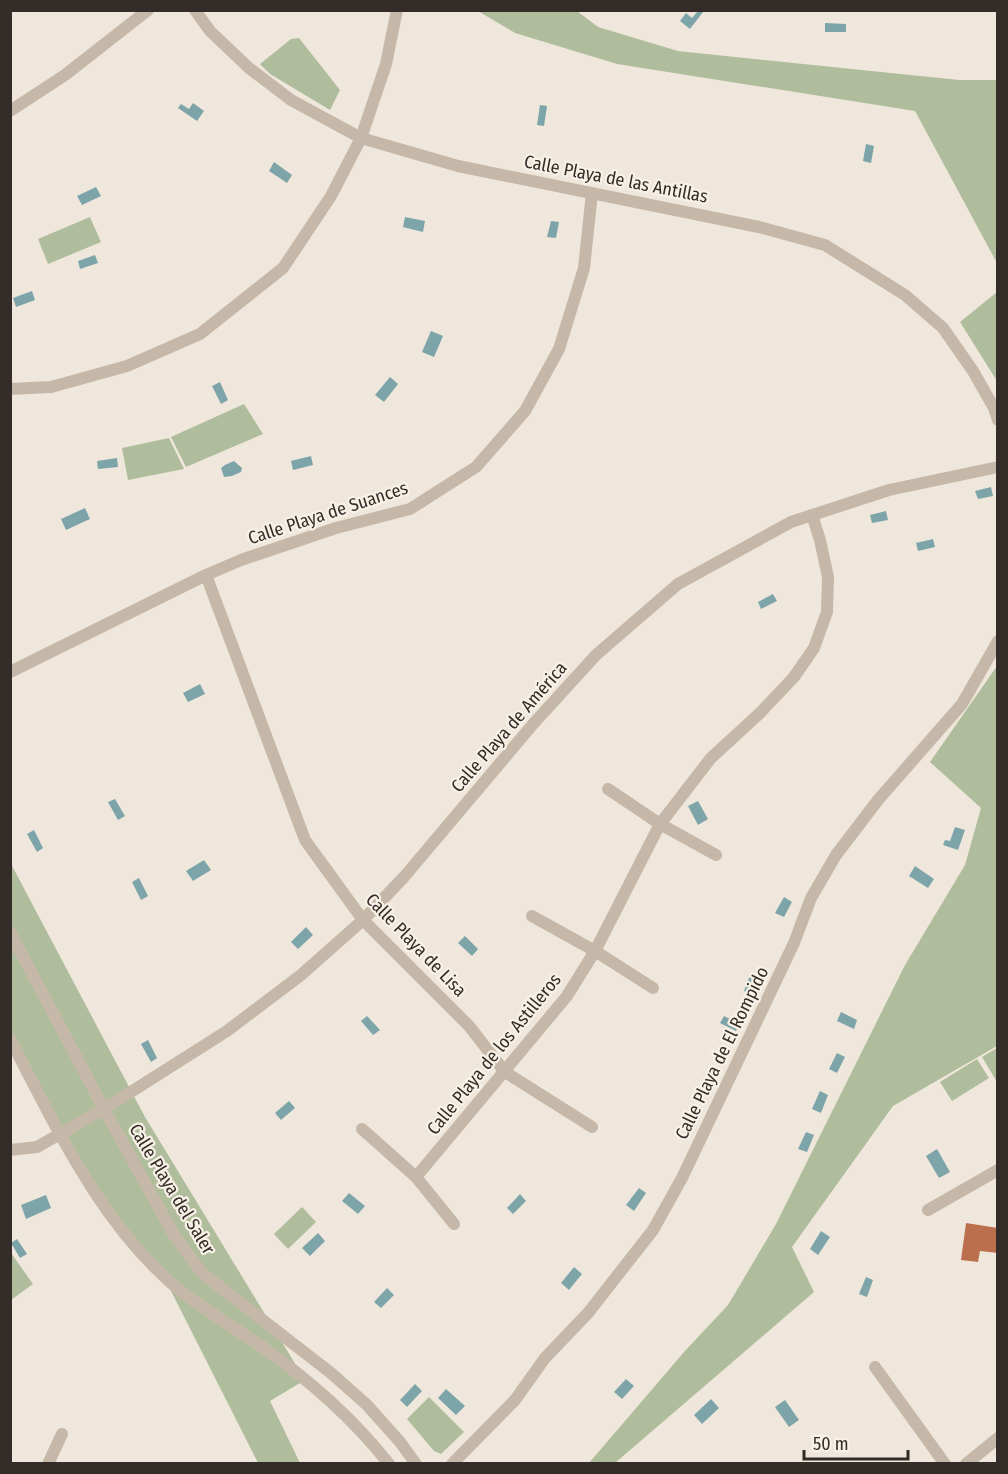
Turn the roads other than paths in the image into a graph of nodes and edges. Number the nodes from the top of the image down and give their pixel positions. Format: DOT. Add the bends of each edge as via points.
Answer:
graph roads {
  1 [pos="148,10"];
  2 [pos="195,10"];
  3 [pos="397,10"];
  4 [pos="10,111"];
  5 [pos="361,138"];
  6 [pos="592,193"];
  7 [pos="10,389"];
  8 [pos="998,420"];
  9 [pos="998,467"];
  10 [pos="812,515"];
  11 [pos="206,575"];
  12 [pos="998,640"];
  13 [pos="10,672"];
  14 [pos="608,789"];
  15 [pos="660,824"];
  16 [pos="716,855"];
  17 [pos="532,916"];
  18 [pos="363,920"];
  19 [pos="10,932"];
  20 [pos="595,951"];
  21 [pos="653,988"];
  22 [pos="10,1039"];
  23 [pos="505,1072"];
  24 [pos="104,1109"];
  25 [pos="592,1127"];
  26 [pos="362,1129"];
  27 [pos="60,1133"];
  28 [pos="10,1150"];
  29 [pos="998,1170"];
  30 [pos="416,1177"];
  31 [pos="928,1210"];
  32 [pos="454,1224"];
  33 [pos="875,1368"];
  34 [pos="62,1434"];
  35 [pos="998,1438"];
  36 [pos="48,1464"];
  37 [pos="389,1464"];
  38 [pos="416,1464"];
  39 [pos="452,1464"];
  40 [pos="945,1464"];
  41 [pos="966,1464"];
  1 -- 4 [label="street" via="65,75"];
  2 -- 5 [label="street, Calle Playa de las Antillas" via="210,31 258,75 291,100"];
  3 -- 5 [label="street" via="386,64"];
  5 -- 6 [label="street, Calle Playa de las Antillas" via="458,166"];
  5 -- 7 [label="street" via="331,196 283,268 200,334 127,366 51,387"];
  6 -- 8 [label="street, Calle Playa de las Antillas" via="759,226 825,245 905,295 943,328 973,371"];
  6 -- 11 [label="street, Calle Playa de Suances" via="584,268 559,349 525,411 476,467 410,509 336,528"];
  9 -- 10 [label="street, Calle Playa de América" via="889,490"];
  10 -- 15 [label="street, Calle Playa de los Astilleros" via="828,577 827,612 814,648 794,677 711,758"];
  10 -- 18 [label="street, Calle Playa de América" via="791,522 678,584 596,656"];
  11 -- 13 [label="street, Calle Playa de Suances"];
  11 -- 18 [label="street, Calle Playa de Lisa" via="305,840"];
  12 -- 39 [label="street, Calle Playa de El Rompido" via="962,704 836,855 811,898 795,943 653,1230 588,1313 545,1358 515,1400"];
  14 -- 15 [label="street"];
  15 -- 16 [label="street"];
  15 -- 20 [label="street, Calle Playa de los Astilleros"];
  17 -- 20 [label="street"];
  18 -- 23 [label="street, Calle Playa de Lisa" via="469,1026"];
  18 -- 24 [label="street, Calle Playa de América" via="301,975 227,1031"];
  19 -- 24 [label="street, Calle Playa del Saler"];
  20 -- 21 [label="street"];
  20 -- 23 [label="street, Calle Playa de los Astilleros" via="567,996"];
  22 -- 27 [label="street"];
  23 -- 25 [label="street, Calle Playa de Lisa"];
  23 -- 30 [label="street, Calle Playa de los Astilleros"];
  24 -- 27 [label="street, Calle Playa de América"];
  24 -- 38 [label="street, Calle Playa del Saler" via="174,1235 202,1273 367,1405"];
  26 -- 30 [label="street"];
  27 -- 28 [label="street, Calle Playa de América" via="37,1147"];
  27 -- 37 [label="street" via="110,1215 139,1250 182,1292 315,1387"];
  29 -- 31 [label="street"];
  30 -- 32 [label="street"];
  33 -- 40 [label="street"];
  34 -- 36 [label="street"];
  35 -- 41 [label="street"];
}
